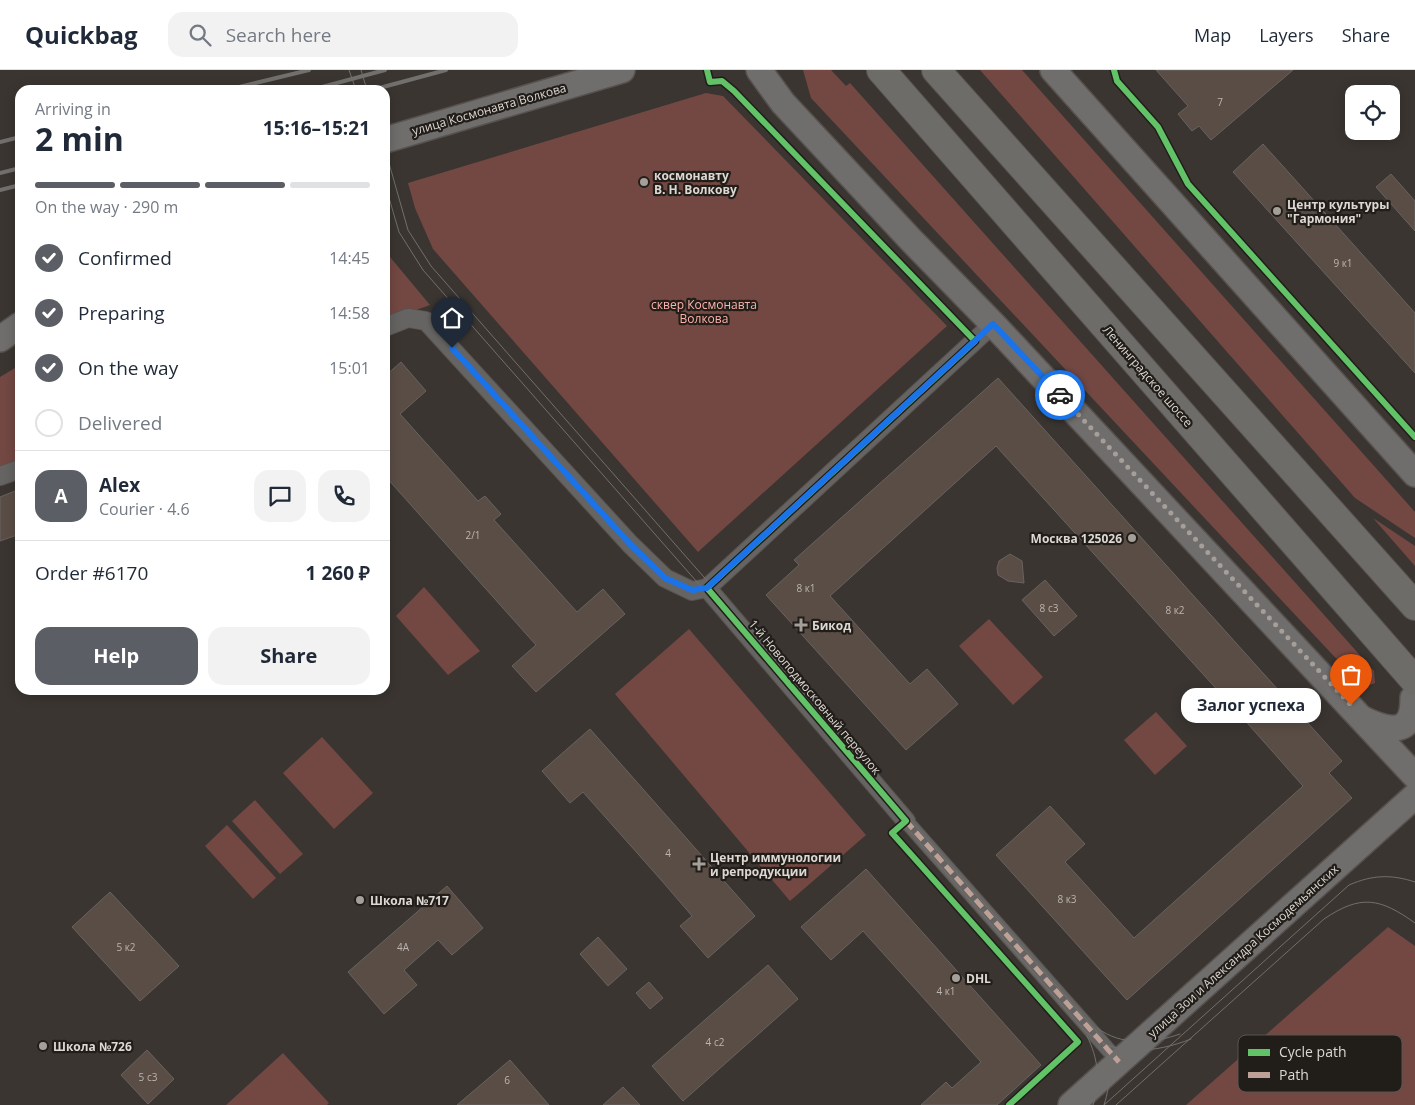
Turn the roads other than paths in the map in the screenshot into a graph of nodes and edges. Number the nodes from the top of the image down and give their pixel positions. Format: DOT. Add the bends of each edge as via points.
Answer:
graph roads {
  1 [pos="622,70"];
  2 [pos="759,70"];
  3 [pos="881,70"];
  4 [pos="936,70"];
  5 [pos="1054,70"];
  6 [pos="390,139"];
  7 [pos="993,324"];
  8 [pos="390,325"];
  9 [pos="15,328"];
  10 [pos="0,339"];
  11 [pos="15,470"];
  12 [pos="1415,474"];
  13 [pos="0,476"];
  14 [pos="707,588"];
  15 [pos="1415,606"];
  16 [pos="1414,694"];
  17 [pos="1363,718"];
  18 [pos="1415,776"];
  19 [pos="1415,796"];
  20 [pos="906,821"];
  21 [pos="1119,1062"];
  22 [pos="1071,1105"];
  1 -- 6 [label="main road, улица Космонавта Волкова"];
  2 -- 7 [label="main road" via="783,103"];
  3 -- 16 [label="main road, Ленинградское шоссе" via="1392,655"];
  4 -- 15 [label="main road"];
  5 -- 12 [label="main road"];
  7 -- 14 [label="street"];
  7 -- 17 [label="main road"];
  8 -- 14 [label="street" via="408,318 426,321 665,578 692,590"];
  9 -- 10 [label="main road"];
  11 -- 13 [label="street"];
  14 -- 20 [label="street, 1-й Новоподмосковный переулок"];
  16 -- 17 [label="main road" via="1411,719 1405,725 1389,728"];
  17 -- 18 [label="main road" via="1380,741"];
  19 -- 21 [label="main road, улица Зои и Александра Космодемьянских"];
  20 -- 21 [label="street, 1-й Новоподмосковный переулок"];
  21 -- 22 [label="main road, улица Зои и Александра Космодемьянских"];
}
